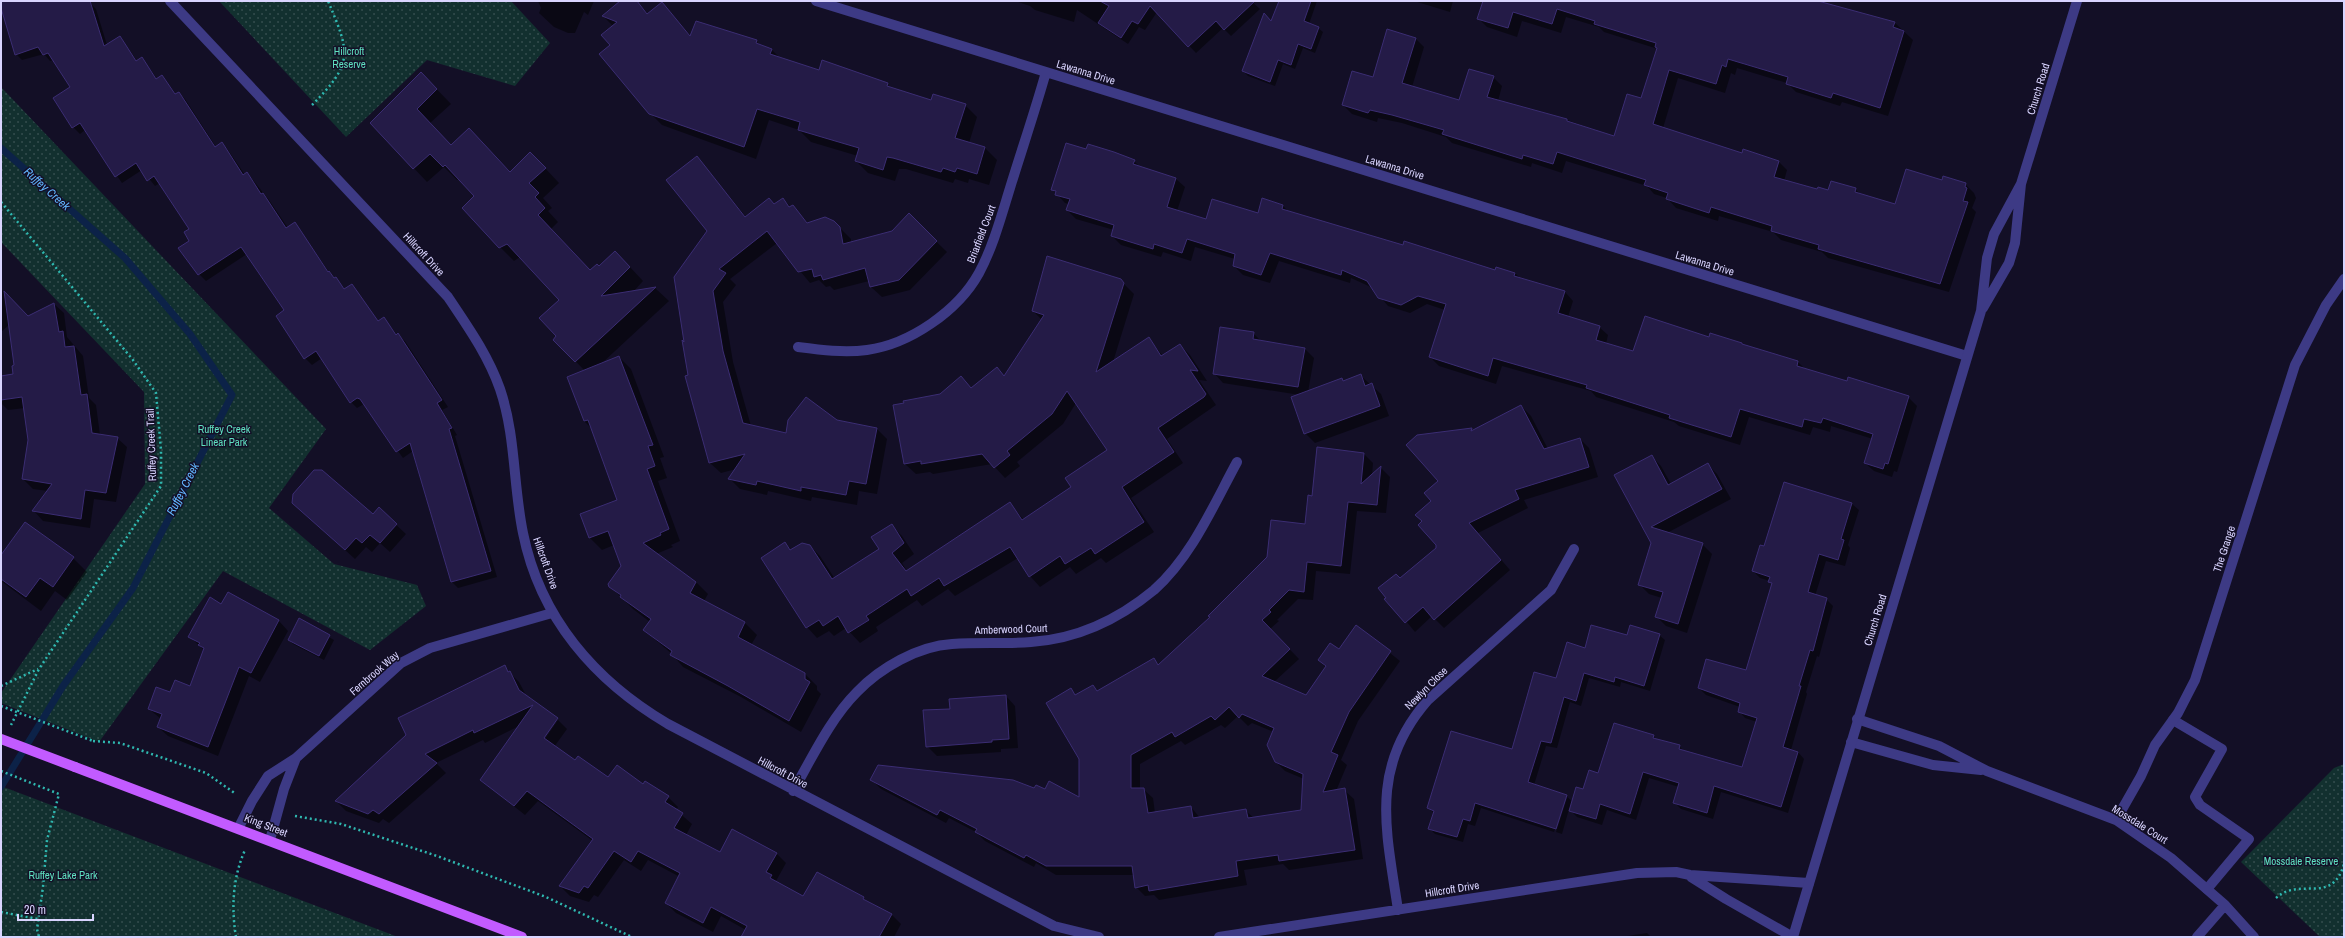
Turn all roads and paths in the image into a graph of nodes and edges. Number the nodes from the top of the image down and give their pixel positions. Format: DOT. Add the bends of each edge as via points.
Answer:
graph roads {
  1 [pos="170,1"];
  2 [pos="328,1"];
  3 [pos="816,1"];
  4 [pos="2078,1"];
  5 [pos="1046,72"];
  6 [pos="312,106"];
  7 [pos="2021,184"];
  8 [pos="1,202"];
  9 [pos="2344,279"];
  10 [pos="1981,311"];
  11 [pos="798,347"];
  12 [pos="1967,356"];
  13 [pos="1238,462"];
  14 [pos="1574,549"];
  15 [pos="552,613"];
  16 [pos="39,669"];
  17 [pos="1,686"];
  18 [pos="1,706"];
  19 [pos="1857,719"];
  20 [pos="2173,720"];
  21 [pos="4,735"];
  22 [pos="1851,742"];
  23 [pos="296,758"];
  24 [pos="1,771"];
  25 [pos="1987,771"];
  26 [pos="793,790"];
  27 [pos="252,801"];
  28 [pos="277,811"];
  29 [pos="2116,820"];
  30 [pos="239,828"];
  31 [pos="252,832"];
  32 [pos="270,840"];
  33 [pos="2344,864"];
  34 [pos="1690,875"];
  35 [pos="1809,883"];
  36 [pos="2207,889"];
  37 [pos="2276,898"];
  38 [pos="2225,905"];
  39 [pos="1398,910"];
  40 [pos="1,912"];
  41 [pos="38,919"];
  42 [pos="39,937"];
  43 [pos="236,937"];
  44 [pos="522,937"];
  45 [pos="632,937"];
  46 [pos="1099,937"];
  47 [pos="1219,937"];
  48 [pos="1793,937"];
  49 [pos="2197,937"];
  50 [pos="2254,937"];
  1 -- 15 [label="street, Hillcroft Drive" via="448,298 469,327 486,357 507,414 513,440 523,533 531,565"];
  2 -- 6 [label="path" via="343,36 344,57 342,68 333,84"];
  3 -- 5 [label="street, Lawanna Drive"];
  4 -- 7 [label="street, Church Road"];
  5 -- 11 [label="street, Briarfield Court" via="992,243 979,274 954,306 912,334 891,344 868,350 832,352"];
  5 -- 12 [label="street, Lawanna Drive"];
  7 -- 10 [label="street, Church Road" via="1994,234 1987,258"];
  7 -- 10 [label="street, Church Road" via="2015,243 2009,263"];
  8 -- 16 [label="path, Ruffey Creek Trail" via="133,360 156,393 160,421 161,486"];
  9 -- 20 [label="street, The Grange" via="2326,305 2295,364 2195,680"];
  10 -- 12 [label="street, Church Road"];
  12 -- 19 [label="street, Church Road"];
  13 -- 26 [label="street, Amberwood Court" via="1183,559 1154,590 1137,603 1098,626 1076,634 1030,643 951,644 920,652 894,664 870,680 845,706"];
  14 -- 39 [label="street, Newlyn Close" via="1550,590 1428,700 1411,719 1400,741 1387,782 1385,803 1385,825"];
  15 -- 23 [label="street, Fernbrook Way" via="416,654 401,663"];
  15 -- 26 [label="street, Hillcroft Drive" via="585,658 616,690 641,708"];
  16 -- 17 [label="path"];
  16 -- 21 [label="path, Ruffey Creek Trail"];
  18 -- 27 [label="path, bridge" via="92,741 120,743 206,773 230,792"];
  19 -- 22 [label="street, Church Road"];
  19 -- 25 [label="street, Mossdale Court" via="1938,746"];
  20 -- 29 [label="street, The Grange" via="2155,745"];
  20 -- 36 [label="street" via="2222,749 2195,797 2200,805 2249,839"];
  21 -- 30 [label="main road, King Street, bridge" via="75,767"];
  22 -- 25 [label="street, Mossdale Court" via="1933,765"];
  22 -- 35 [label="street, Church Road"];
  23 -- 27 [label="street, Fernbrook Way" via="268,776"];
  23 -- 28 [label="street, Fernbrook Way"];
  24 -- 41 [label="path" via="59,794 47,840"];
  25 -- 29 [label="street, Mossdale Court"];
  26 -- 46 [label="street, Hillcroft Drive" via="1054,926"];
  27 -- 30 [label="street, Fernbrook Way"];
  28 -- 32 [label="street, Fernbrook Way"];
  28 -- 45 [label="path" via="342,824 437,856 546,897"];
  29 -- 36 [label="street, Mossdale Court" via="2171,858"];
  30 -- 31 [label="main road, King Street"];
  31 -- 32 [label="main road, King Street"];
  31 -- 43 [label="path" via="239,863 234,891 233,922"];
  32 -- 44 [label="main road, King Street"];
  33 -- 37 [label="path" via="2341,874 2327,886 2292,888 2285,890"];
  34 -- 35 [label="street, Hillcroft Drive"];
  34 -- 39 [label="street, Hillcroft Drive" via="1676,872 1637,873"];
  34 -- 48 [label="street, Hillcroft Drive"];
  35 -- 48 [label="street, Church Road"];
  36 -- 38 [label="street, Mossdale Court"];
  38 -- 49 [label="street"];
  38 -- 50 [label="street, Mossdale Court"];
  39 -- 47 [label="street, Hillcroft Drive"];
  40 -- 41 [label="path"];
  41 -- 42 [label="path"];
}
